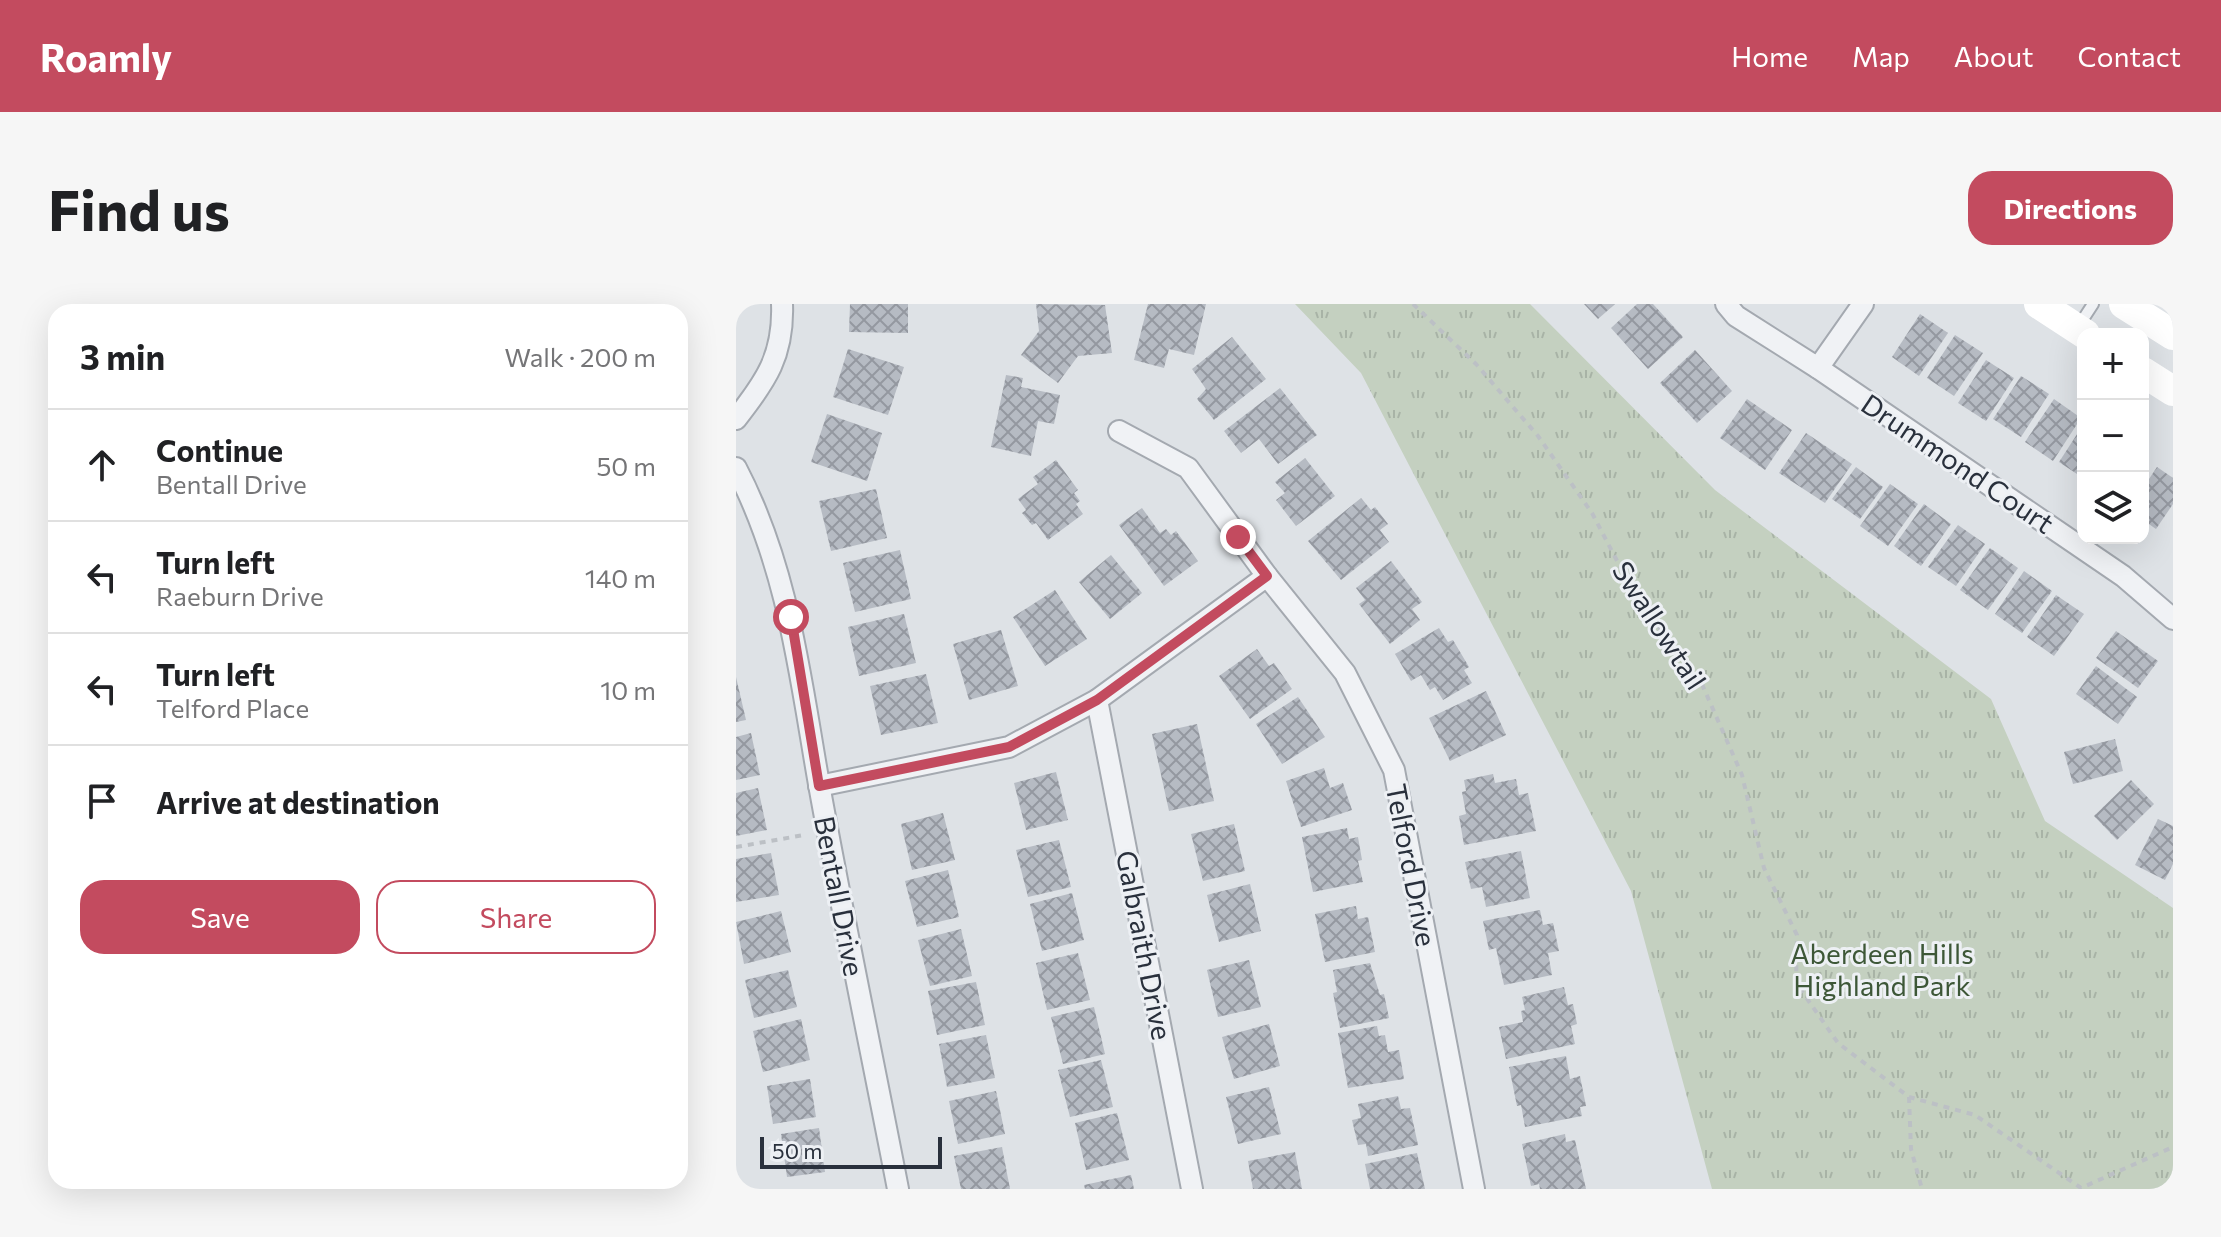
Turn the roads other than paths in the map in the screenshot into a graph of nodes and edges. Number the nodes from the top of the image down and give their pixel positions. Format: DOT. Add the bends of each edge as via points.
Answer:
graph roads {
  1 [pos="782,304"];
  2 [pos="1726,304"];
  3 [pos="1863,304"];
  4 [pos="2039,304"];
  5 [pos="2124,304"];
  6 [pos="2085,322"];
  7 [pos="2173,335"];
  8 [pos="1818,368"];
  9 [pos="2149,376"];
  10 [pos="2173,391"];
  11 [pos="736,419"];
  12 [pos="1119,431"];
  13 [pos="736,468"];
  14 [pos="1267,576"];
  15 [pos="2173,619"];
  16 [pos="1097,700"];
  17 [pos="819,786"];
  18 [pos="898,1189"];
  19 [pos="1192,1189"];
  20 [pos="1474,1189"];
  1 -- 11 [label="street" via="777,350 766,380"];
  2 -- 8 [label="street, Drummond Court" via="1736,316"];
  3 -- 8 [label="street"];
  4 -- 6 [label="main road"];
  5 -- 7 [label="main road"];
  8 -- 15 [label="street, Drummond Court" via="2123,576"];
  9 -- 10 [label="main road"];
  12 -- 14 [label="street, Telford Drive" via="1188,468"];
  13 -- 17 [label="street, Bentall Drive" via="754,502 791,617"];
  14 -- 16 [label="street"];
  14 -- 20 [label="street, Telford Drive" via="1345,673 1394,770"];
  16 -- 17 [label="street" via="1009,747"];
  16 -- 19 [label="street, Galbraith Drive"];
  17 -- 18 [label="street, Bentall Drive"];
}
